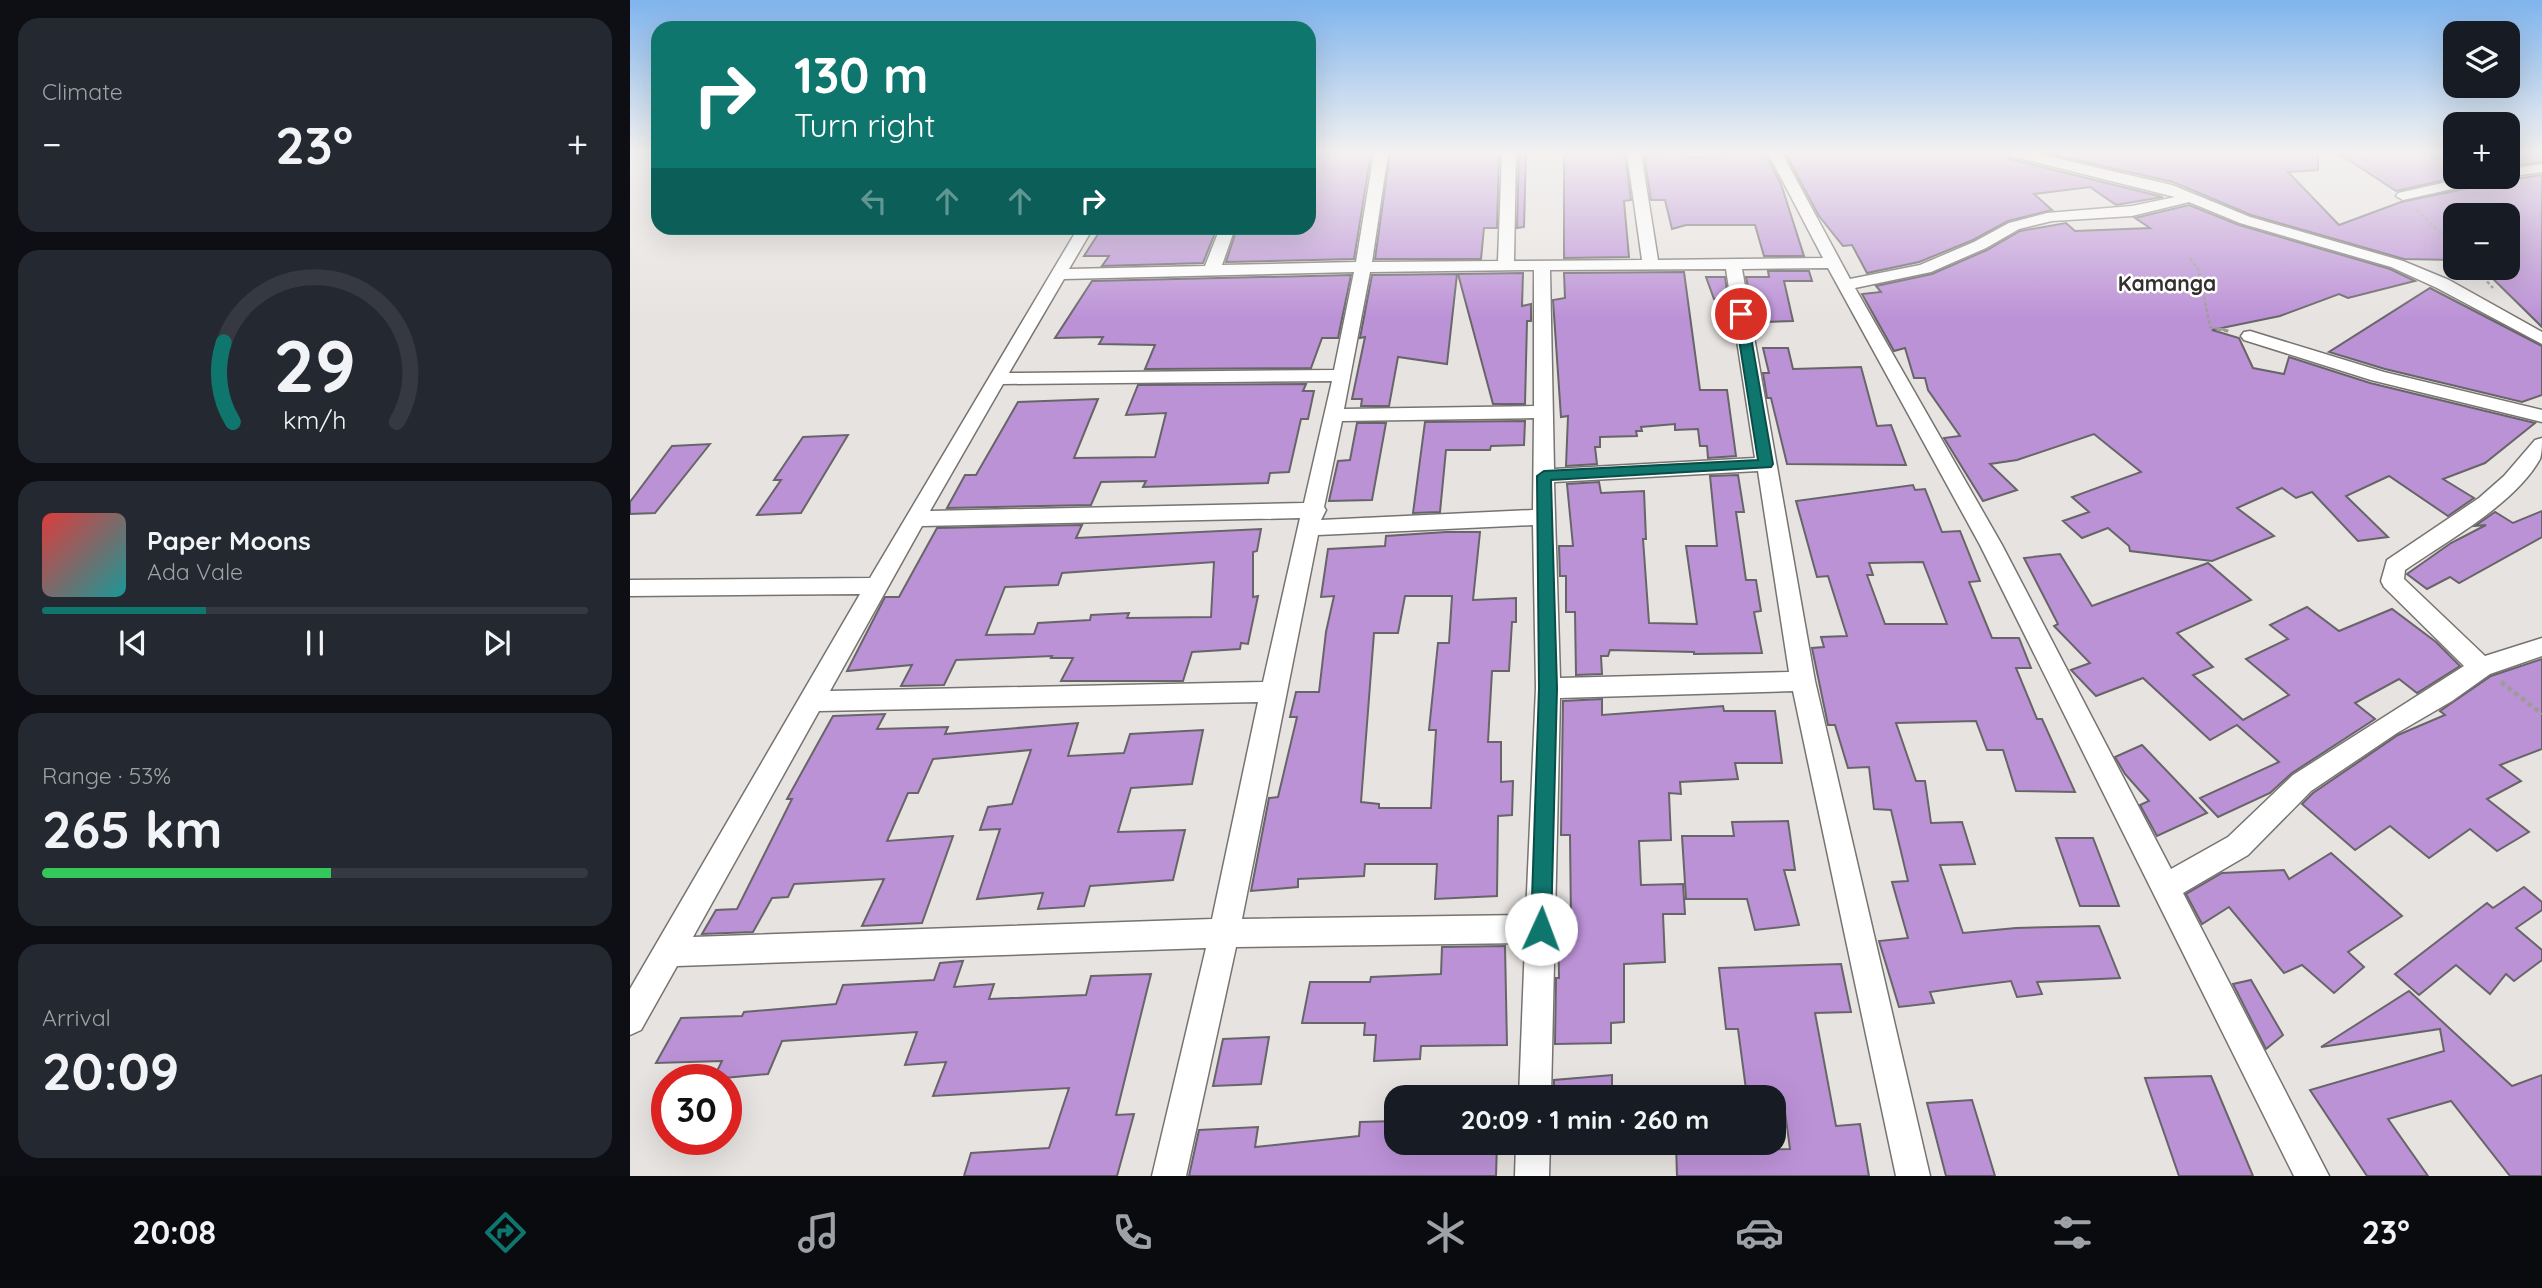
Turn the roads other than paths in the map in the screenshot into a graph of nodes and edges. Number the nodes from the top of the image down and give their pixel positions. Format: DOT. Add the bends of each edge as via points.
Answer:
graph roads {
  1 [pos="1372,208"];
  2 [pos="1508,208"];
  3 [pos="1642,208"];
  4 [pos="1804,208"];
  5 [pos="2145,208"];
  6 [pos="2217,208"];
  7 [pos="1081,235"];
  8 [pos="1224,235"];
  9 [pos="1833,263"];
  10 [pos="1733,264"];
  11 [pos="1651,265"];
  12 [pos="1506,266"];
  13 [pos="1542,266"];
  14 [pos="1362,267"];
  15 [pos="1212,270"];
  16 [pos="1058,274"];
  17 [pos="1845,285"];
  18 [pos="2250,337"];
  19 [pos="2542,339"];
  20 [pos="1342,375"];
  21 [pos="996,379"];
  22 [pos="1544,412"];
  23 [pos="1335,415"];
  24 [pos="2542,416"];
  25 [pos="2542,444"];
  26 [pos="1766,464"];
  27 [pos="1544,476"];
  28 [pos="1544,517"];
  29 [pos="915,519"];
  30 [pos="1313,519"];
  31 [pos="877,586"];
  32 [pos="630,588"];
  33 [pos="2542,647"];
  34 [pos="2481,667"];
  35 [pos="1803,681"];
  36 [pos="1548,688"];
  37 [pos="1273,692"];
  38 [pos="813,701"];
  39 [pos="2165,888"];
  40 [pos="1541,929"];
  41 [pos="1224,933"];
  42 [pos="668,952"];
  43 [pos="630,1019"];
  44 [pos="1535,1085"];
  45 [pos="1533,1155"];
  46 [pos="1169,1176"];
  47 [pos="1532,1176"];
  48 [pos="1913,1176"];
  49 [pos="2312,1176"];
  1 -- 14 [label="street"];
  2 -- 12 [label="street"];
  3 -- 11 [label="street"];
  4 -- 9 [label="street"];
  5 -- 17 [label="street" via="2052,216 2014,226 1925,268"];
  6 -- 19 [label="street" via="2420,273"];
  7 -- 16 [label="street"];
  8 -- 15 [label="street"];
  9 -- 10 [label="street"];
  9 -- 17 [label="street"];
  10 -- 11 [label="street"];
  10 -- 26 [label="street"];
  11 -- 13 [label="street"];
  12 -- 13 [label="street"];
  12 -- 14 [label="street"];
  13 -- 22 [label="street"];
  14 -- 15 [label="street"];
  14 -- 20 [label="street"];
  15 -- 16 [label="street"];
  16 -- 21 [label="street"];
  17 -- 39 [label="street" via="1991,545"];
  18 -- 24 [label="street" via="2378,376"];
  20 -- 21 [label="street"];
  20 -- 23 [label="street"];
  21 -- 29 [label="street"];
  22 -- 23 [label="street"];
  22 -- 27 [label="street"];
  23 -- 30 [label="street"];
  25 -- 34 [label="street" via="2486,503 2395,566 2392,580"];
  26 -- 27 [label="street"];
  26 -- 35 [label="street"];
  27 -- 28 [label="street"];
  28 -- 30 [label="street"];
  28 -- 36 [label="street"];
  29 -- 30 [label="street"];
  29 -- 31 [label="street"];
  30 -- 37 [label="street"];
  31 -- 32 [label="street"];
  31 -- 38 [label="street"];
  33 -- 34 [label="street"];
  34 -- 39 [label="street" via="2302,783 2238,846"];
  35 -- 36 [label="street"];
  35 -- 48 [label="street"];
  36 -- 40 [label="street"];
  37 -- 38 [label="street"];
  37 -- 41 [label="street"];
  38 -- 42 [label="street"];
  39 -- 49 [label="street"];
  40 -- 41 [label="street"];
  40 -- 44 [label="street"];
  41 -- 42 [label="street"];
  41 -- 46 [label="street"];
  42 -- 43 [label="street"];
  45 -- 47 [label="street"];
}
